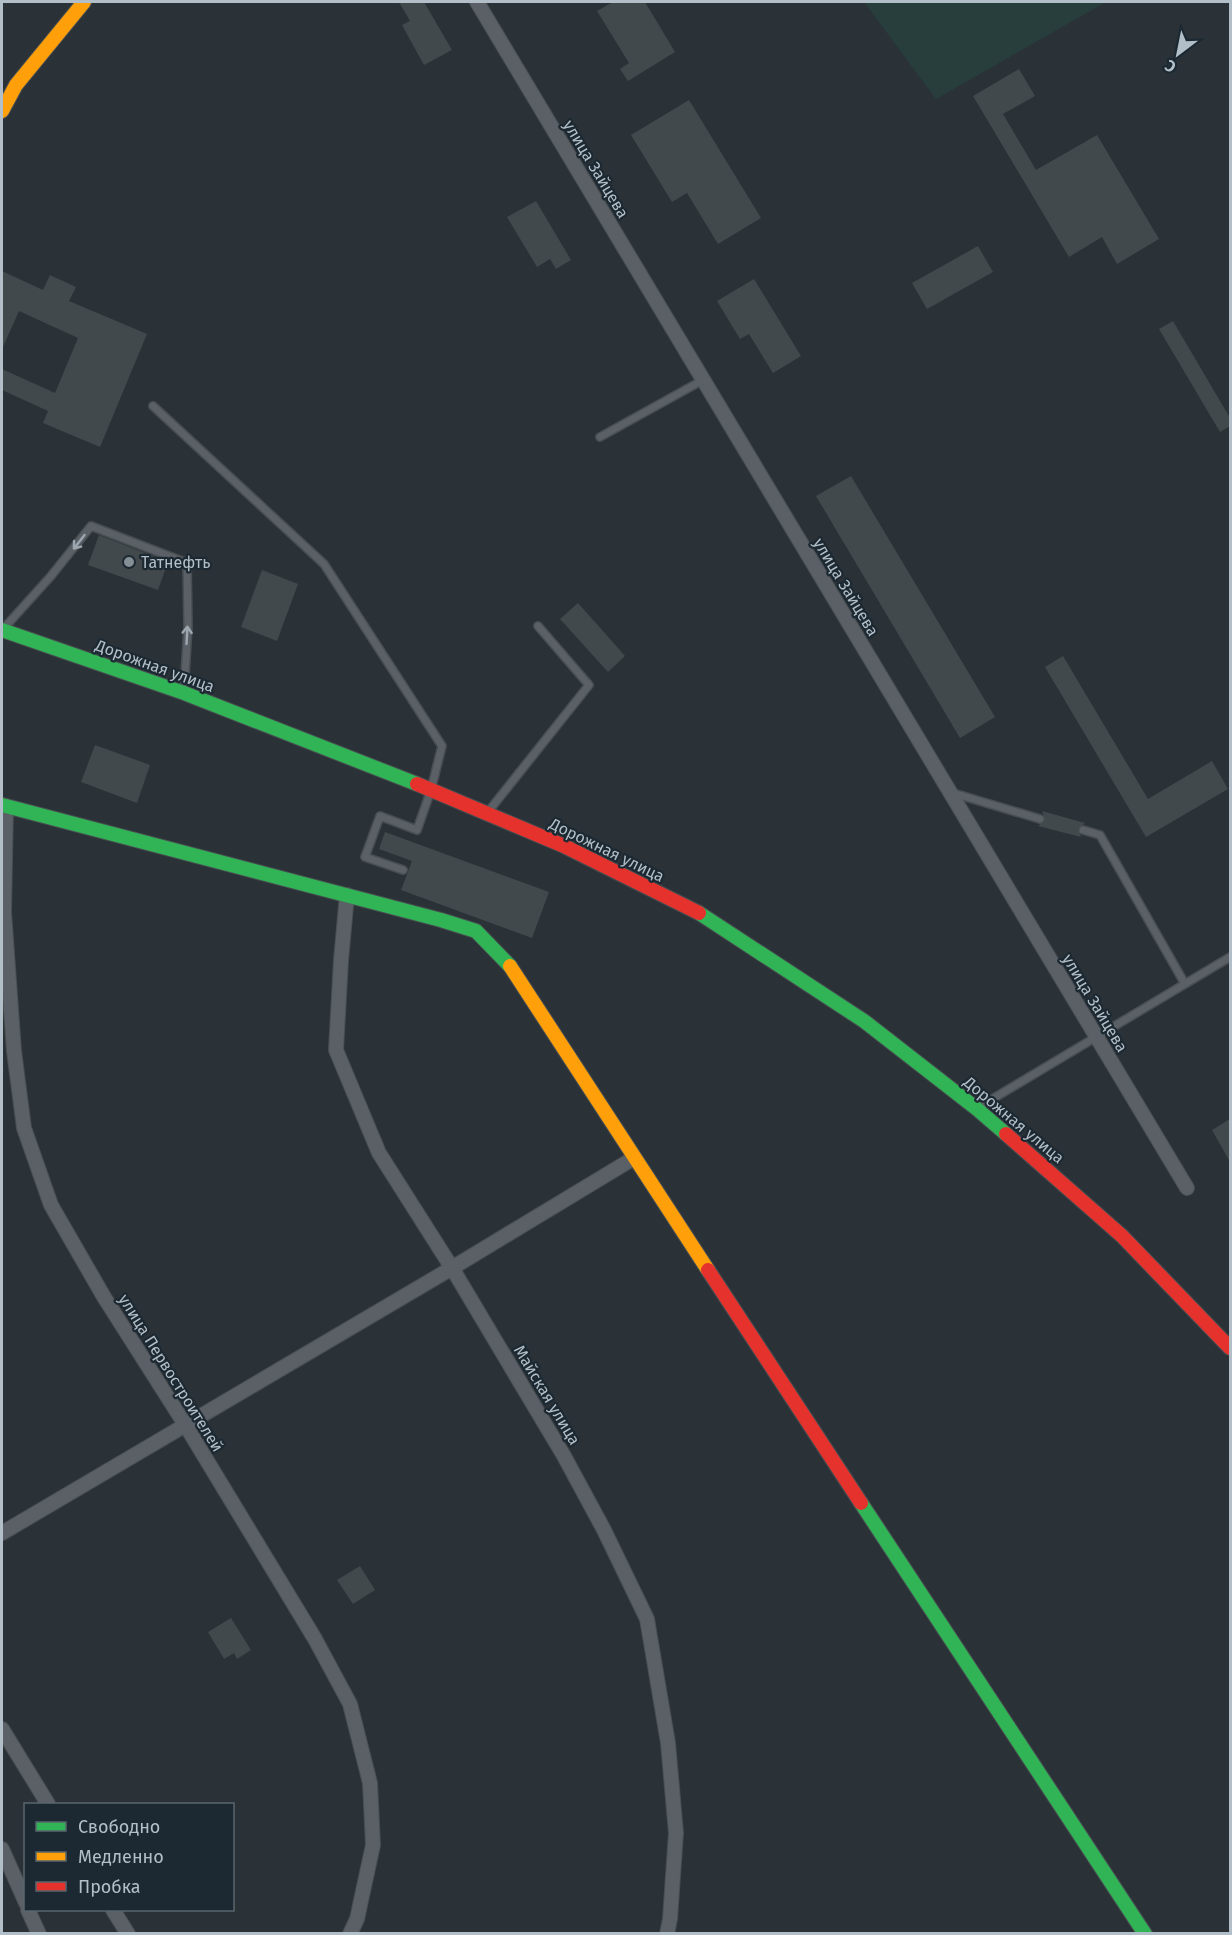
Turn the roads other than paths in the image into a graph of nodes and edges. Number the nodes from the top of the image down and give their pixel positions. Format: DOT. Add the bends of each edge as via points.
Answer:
graph roads {
  1 [pos="84,2"];
  2 [pos="477,2"];
  3 [pos="2,111"];
  4 [pos="703,380"];
  5 [pos="153,406"];
  6 [pos="600,437"];
  7 [pos="538,626"];
  8 [pos="2,630"];
  9 [pos="184,693"];
  10 [pos="431,790"];
  11 [pos="950,792"];
  12 [pos="4,805"];
  13 [pos="488,813"];
  14 [pos="1040,819"];
  15 [pos="1083,830"];
  16 [pos="403,870"];
  17 [pos="347,895"];
  18 [pos="1230,957"];
  19 [pos="1185,984"];
  20 [pos="1096,1037"];
  21 [pos="977,1109"];
  22 [pos="634,1158"];
  23 [pos="1187,1188"];
  24 [pos="452,1268"];
  25 [pos="1230,1348"];
  26 [pos="186,1426"];
  27 [pos="2,1533"];
  28 [pos="2,1729"];
  29 [pos="47,1803"];
  30 [pos="2,1848"];
  31 [pos="24,1898"];
  32 [pos="28,1911"];
  33 [pos="114,1911"];
  34 [pos="39,1934"];
  35 [pos="128,1934"];
  36 [pos="350,1934"];
  37 [pos="667,1934"];
  38 [pos="1145,1934"];
  1 -- 3 [label="street" via="16,85"];
  2 -- 4 [label="street, улица Зайцева"];
  4 -- 6 [label="lane"];
  4 -- 11 [label="street, улица Зайцева"];
  5 -- 10 [label="lane" via="324,564 442,746"];
  7 -- 13 [label="lane" via="589,685"];
  8 -- 9 [label="street, Дорожная улица"];
  9 -- 8 [label="lane, one-way" via="187,563 91,526"];
  9 -- 10 [label="street, Дорожная улица"];
  10 -- 13 [label="street, Дорожная улица"];
  10 -- 16 [label="lane" via="417,830 380,816 365,856"];
  11 -- 14 [label="lane"];
  11 -- 20 [label="street, улица Зайцева"];
  12 -- 17 [label="street"];
  12 -- 26 [label="street, улица Первостроителей" via="4,912 24,1128 51,1205"];
  13 -- 21 [label="street, Дорожная улица" via="704,915 864,1021"];
  15 -- 19 [label="lane" via="1100,836"];
  17 -- 22 [label="street" via="476,931 513,969"];
  17 -- 24 [label="street, Майская улица" via="336,1050 379,1153"];
  18 -- 19 [label="lane"];
  19 -- 20 [label="lane"];
  20 -- 21 [label="lane"];
  20 -- 23 [label="street, улица Зайцева"];
  21 -- 25 [label="street, Дорожная улица" via="1122,1236"];
  22 -- 24 [label="street"];
  22 -- 38 [label="street"];
  24 -- 26 [label="street"];
  24 -- 37 [label="street, Майская улица" via="564,1456 647,1619 668,1743 676,1833"];
  26 -- 27 [label="street"];
  26 -- 36 [label="street, улица Первостроителей" via="350,1704 370,1783 373,1845 357,1919"];
  28 -- 29 [label="street"];
  30 -- 31 [label="street"];
  32 -- 34 [label="street"];
  33 -- 35 [label="street"];
}
